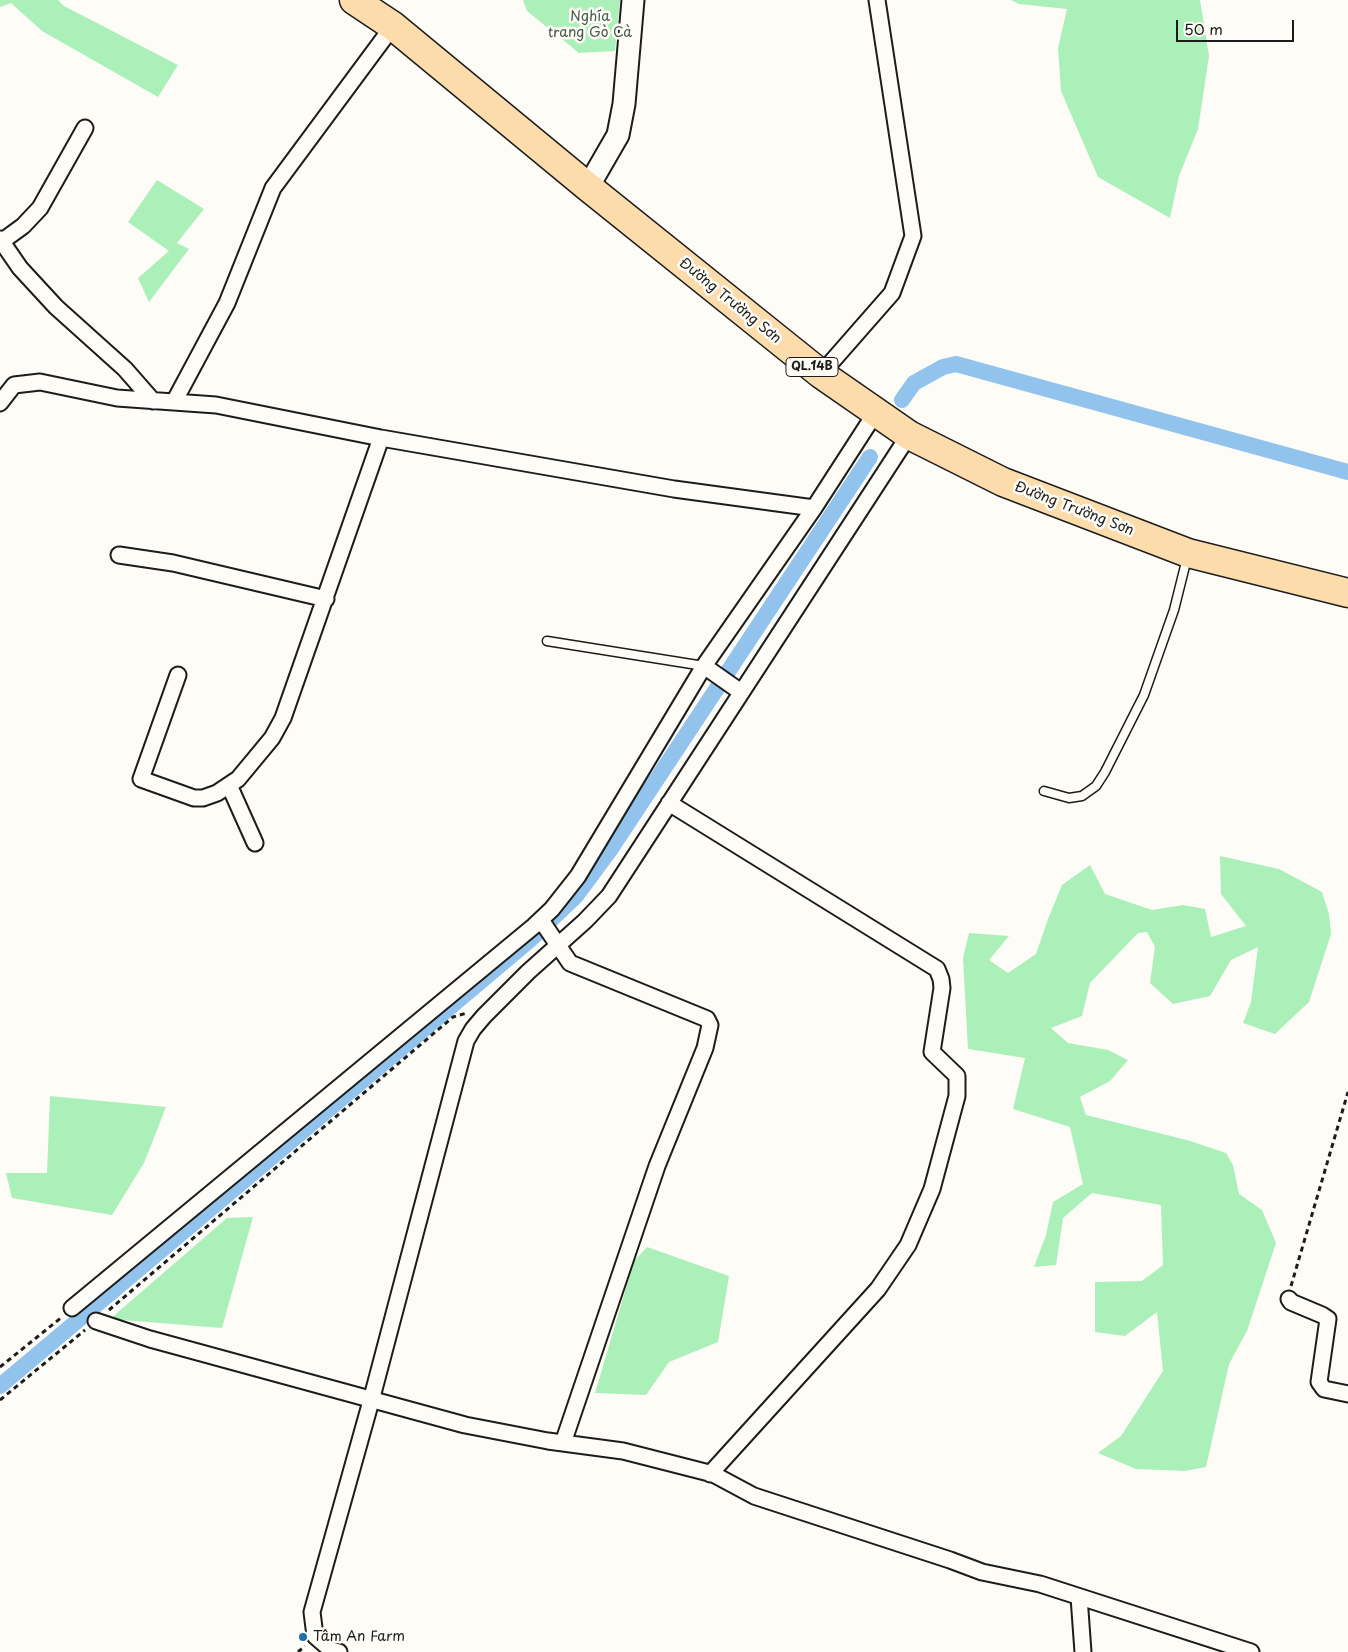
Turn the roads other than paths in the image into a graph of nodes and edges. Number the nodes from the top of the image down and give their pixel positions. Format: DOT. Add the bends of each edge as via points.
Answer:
graph roads {
  1 [pos="354,0"];
  2 [pos="633,0"];
  3 [pos="878,0"];
  4 [pos="393,26"];
  5 [pos="86,128"];
  6 [pos="588,187"];
  7 [pos="1,240"];
  8 [pos="821,374"];
  9 [pos="153,400"];
  10 [pos="174,402"];
  11 [pos="0,403"];
  12 [pos="876,412"];
  13 [pos="908,436"];
  14 [pos="381,438"];
  15 [pos="814,508"];
  16 [pos="1188,553"];
  17 [pos="119,555"];
  18 [pos="1348,593"];
  19 [pos="326,599"];
  20 [pos="547,641"];
  21 [pos="704,666"];
  22 [pos="178,676"];
  23 [pos="741,692"];
  24 [pos="229,785"];
  25 [pos="1044,791"];
  26 [pos="669,803"];
  27 [pos="255,843"];
  28 [pos="541,920"];
  29 [pos="558,946"];
  30 [pos="1289,1299"];
  31 [pos="72,1308"];
  32 [pos="96,1321"];
  33 [pos="1348,1394"];
  34 [pos="371,1401"];
  35 [pos="562,1443"];
  36 [pos="710,1474"];
  37 [pos="1079,1597"];
  38 [pos="339,1652"];
  39 [pos="1083,1652"];
  40 [pos="1251,1652"];
  1 -- 4 [label="highway, Đường Trường Sơn / QL.14B"];
  2 -- 6 [label="street" via="624,104 618,135"];
  3 -- 8 [label="street" via="913,236 892,293"];
  4 -- 6 [label="highway, Đường Trường Sơn / QL.14B"];
  4 -- 10 [label="street" via="273,188 227,303"];
  5 -- 7 [label="street" via="40,208 23,226"];
  6 -- 8 [label="highway, Đường Trường Sơn / QL.14B"];
  7 -- 9 [label="street" via="20,268 56,308 125,369"];
  8 -- 12 [label="highway, Đường Trường Sơn / QL.14B"];
  9 -- 10 [label="street"];
  9 -- 11 [label="street" via="117,398 40,382 14,385"];
  10 -- 14 [label="street" via="216,405"];
  12 -- 13 [label="highway, Đường Trường Sơn / QL.14B"];
  12 -- 15 [label="street"];
  13 -- 16 [label="highway, Đường Trường Sơn / QL.14B" via="1003,482"];
  13 -- 23 [label="street"];
  14 -- 15 [label="street" via="674,489"];
  14 -- 19 [label="street"];
  15 -- 21 [label="street"];
  16 -- 18 [label="highway, Đường Trường Sơn / QL.14B"];
  16 -- 25 [label="lane" via="1171,619 1144,695 1105,772 1096,786 1082,796 1069,798"];
  17 -- 19 [label="street" via="173,563"];
  19 -- 24 [label="street" via="283,718 272,738 238,779"];
  20 -- 21 [label="lane"];
  21 -- 23 [label="street"];
  21 -- 28 [label="street" via="578,876"];
  22 -- 24 [label="street" via="140,779 194,798 217,793"];
  23 -- 26 [label="street"];
  24 -- 27 [label="street"];
  26 -- 29 [label="street" via="609,896"];
  26 -- 36 [label="street" via="937,969 942,988 932,1052 958,1082 932,1189 908,1245 878,1289"];
  28 -- 29 [label="street"];
  28 -- 31 [label="street"];
  29 -- 34 [label="street" via="496,1004 472,1029 466,1041"];
  29 -- 35 [label="street" via="570,963 707,1019 710,1025 705,1048 658,1166"];
  30 -- 33 [label="street" via="1328,1319 1319,1382 1324,1389"];
  32 -- 34 [label="street"];
  34 -- 35 [label="street" via="465,1425"];
  34 -- 38 [label="street" via="312,1612 315,1636 331,1650"];
  35 -- 36 [label="street" via="623,1451"];
  36 -- 37 [label="street" via="754,1496 982,1572 1040,1584"];
  37 -- 39 [label="street"];
  37 -- 40 [label="street"];
}
